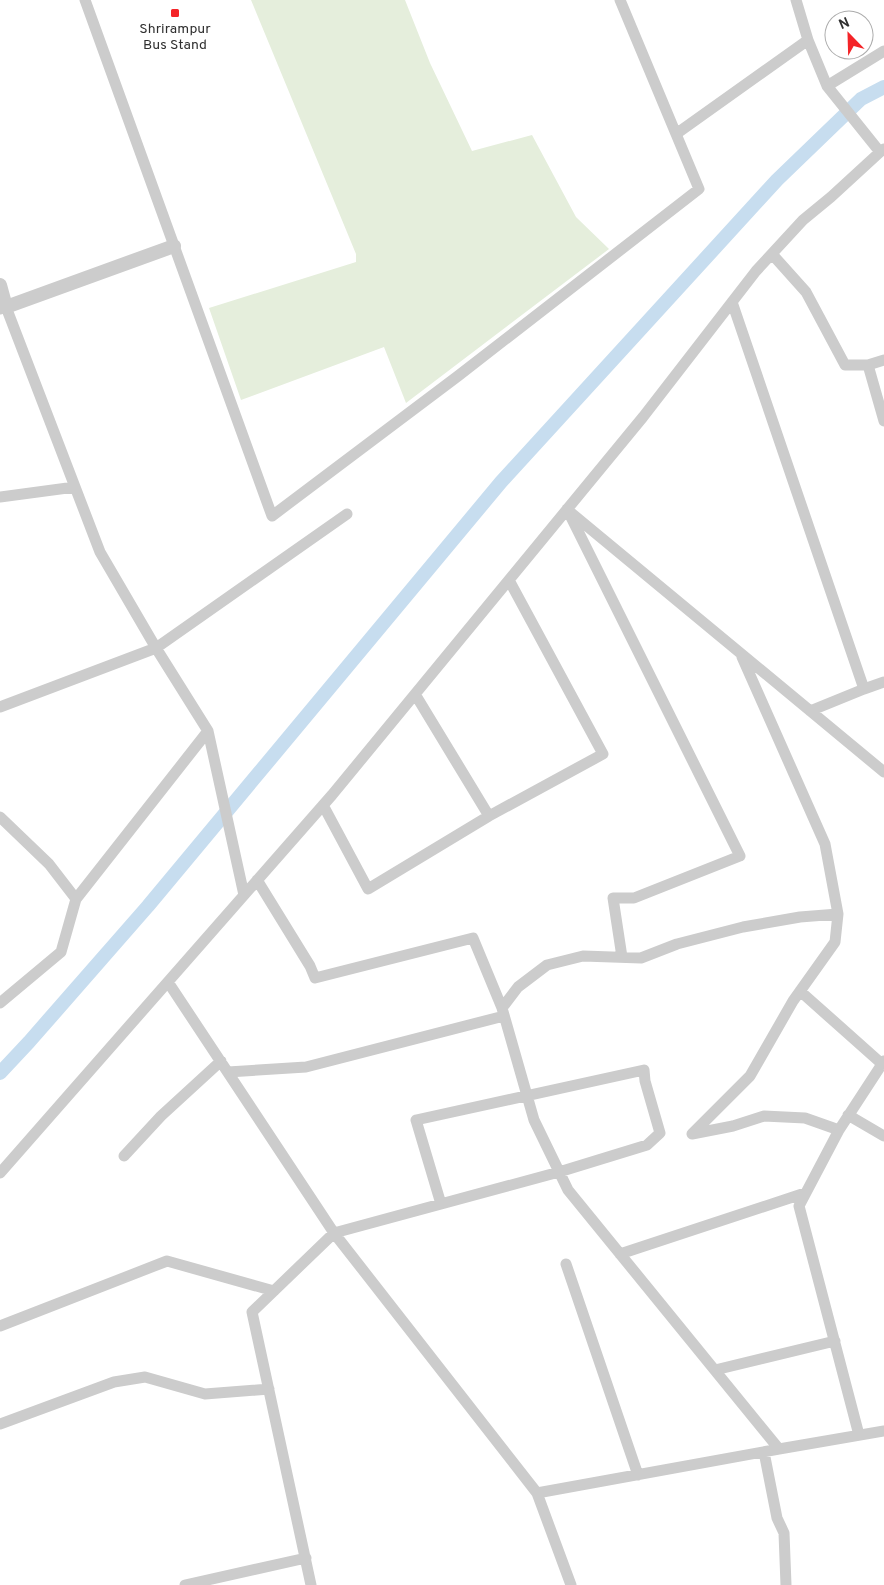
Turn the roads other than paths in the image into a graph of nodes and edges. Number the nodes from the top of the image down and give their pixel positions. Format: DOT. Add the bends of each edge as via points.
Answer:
graph roads {
  1 [pos="85,0"];
  2 [pos="620,0"];
  3 [pos="796,0"];
  4 [pos="808,40"];
  5 [pos="884,51"];
  6 [pos="828,86"];
  7 [pos="676,134"];
  8 [pos="882,150"];
  9 [pos="174,246"];
  10 [pos="772,254"];
  11 [pos="0,285"];
  12 [pos="732,302"];
  13 [pos="3,308"];
  14 [pos="884,360"];
  15 [pos="868,365"];
  16 [pos="884,421"];
  17 [pos="75,487"];
  18 [pos="0,497"];
  19 [pos="567,509"];
  20 [pos="347,514"];
  21 [pos="509,580"];
  22 [pos="156,648"];
  23 [pos="741,654"];
  24 [pos="884,682"];
  25 [pos="864,689"];
  26 [pos="415,694"];
  27 [pos="0,708"];
  28 [pos="810,711"];
  29 [pos="208,731"];
  30 [pos="884,772"];
  31 [pos="323,804"];
  32 [pos="489,816"];
  33 [pos="0,817"];
  34 [pos="257,880"];
  35 [pos="244,895"];
  36 [pos="76,899"];
  37 [pos="838,914"];
  38 [pos="622,957"];
  39 [pos="168,982"];
  40 [pos="800,991"];
  41 [pos="0,1004"];
  42 [pos="503,1012"];
  43 [pos="221,1061"];
  44 [pos="883,1062"];
  45 [pos="228,1072"];
  46 [pos="527,1096"];
  47 [pos="848,1115"];
  48 [pos="838,1130"];
  49 [pos="884,1136"];
  50 [pos="124,1156"];
  51 [pos="559,1172"];
  52 [pos="0,1173"];
  53 [pos="805,1194"];
  54 [pos="442,1204"];
  55 [pos="334,1233"];
  56 [pos="620,1254"];
  57 [pos="566,1264"];
  58 [pos="274,1291"];
  59 [pos="0,1326"];
  60 [pos="835,1341"];
  61 [pos="715,1370"];
  62 [pos="269,1389"];
  63 [pos="0,1424"];
  64 [pos="884,1430"];
  65 [pos="859,1435"];
  66 [pos="779,1449"];
  67 [pos="764,1452"];
  68 [pos="638,1475"];
  69 [pos="537,1493"];
  70 [pos="306,1558"];
  71 [pos="185,1585"];
  72 [pos="311,1585"];
  73 [pos="571,1585"];
  74 [pos="786,1585"];
  1 -- 9 [label="street"];
  2 -- 7 [label="street"];
  3 -- 4 [label="street"];
  4 -- 6 [label="street"];
  4 -- 7 [label="street"];
  5 -- 6 [label="street"];
  6 -- 8 [label="street"];
  7 -- 9 [label="street" via="699,189 272,516"];
  8 -- 10 [label="street" via="803,220"];
  9 -- 13 [label="street"];
  10 -- 12 [label="street"];
  10 -- 15 [label="street" via="806,292 845,365"];
  11 -- 13 [label="street"];
  12 -- 19 [label="street"];
  12 -- 25 [label="street"];
  13 -- 17 [label="street"];
  14 -- 15 [label="street"];
  15 -- 16 [label="street"];
  17 -- 18 [label="street"];
  17 -- 22 [label="street" via="100,552"];
  19 -- 21 [label="street"];
  19 -- 23 [label="street"];
  19 -- 38 [label="street" via="740,856 634,898 613,898"];
  20 -- 22 [label="street"];
  21 -- 26 [label="street"];
  21 -- 32 [label="street" via="603,754"];
  22 -- 27 [label="street"];
  22 -- 29 [label="street"];
  23 -- 28 [label="street"];
  23 -- 37 [label="street" via="825,844"];
  24 -- 25 [label="street"];
  25 -- 28 [label="street"];
  26 -- 31 [label="street"];
  26 -- 32 [label="street"];
  28 -- 30 [label="street"];
  29 -- 35 [label="street"];
  29 -- 36 [label="street"];
  31 -- 32 [label="street" via="368,889"];
  31 -- 34 [label="street"];
  33 -- 36 [label="street" via="49,864"];
  34 -- 35 [label="street"];
  34 -- 42 [label="street" via="315,978 473,938"];
  35 -- 39 [label="street"];
  36 -- 41 [label="street" via="61,952"];
  37 -- 38 [label="street" via="743,927 676,944 641,958"];
  37 -- 40 [label="street" via="835,942"];
  38 -- 42 [label="street" via="583,956 547,965 518,987"];
  39 -- 43 [label="street"];
  39 -- 52 [label="street"];
  40 -- 44 [label="street"];
  40 -- 48 [label="street" via="750,1076 692,1134 764,1116 805,1118"];
  42 -- 45 [label="street" via="306,1067"];
  42 -- 46 [label="street"];
  43 -- 45 [label="street"];
  43 -- 50 [label="street" via="161,1116"];
  44 -- 47 [label="street"];
  45 -- 55 [label="street"];
  46 -- 51 [label="street" via="534,1120"];
  46 -- 51 [label="street" via="644,1070 660,1133 647,1145"];
  46 -- 54 [label="street" via="416,1120"];
  47 -- 48 [label="street"];
  47 -- 49 [label="street"];
  48 -- 53 [label="street"];
  51 -- 54 [label="street"];
  51 -- 56 [label="street" via="568,1190"];
  53 -- 56 [label="street"];
  53 -- 60 [label="street" via="799,1206"];
  54 -- 55 [label="street"];
  55 -- 58 [label="street"];
  55 -- 69 [label="street"];
  56 -- 61 [label="street"];
  57 -- 68 [label="street"];
  58 -- 59 [label="street" via="167,1261"];
  58 -- 62 [label="street" via="252,1312"];
  60 -- 61 [label="street"];
  60 -- 65 [label="street"];
  61 -- 66 [label="street"];
  62 -- 63 [label="street" via="205,1394 145,1377 114,1382"];
  62 -- 70 [label="street"];
  64 -- 65 [label="street"];
  65 -- 66 [label="street"];
  66 -- 67 [label="street"];
  67 -- 68 [label="street"];
  67 -- 74 [label="street" via="777,1518 784,1533"];
  68 -- 69 [label="street"];
  69 -- 73 [label="street"];
  70 -- 71 [label="street"];
  70 -- 72 [label="street"];
}
